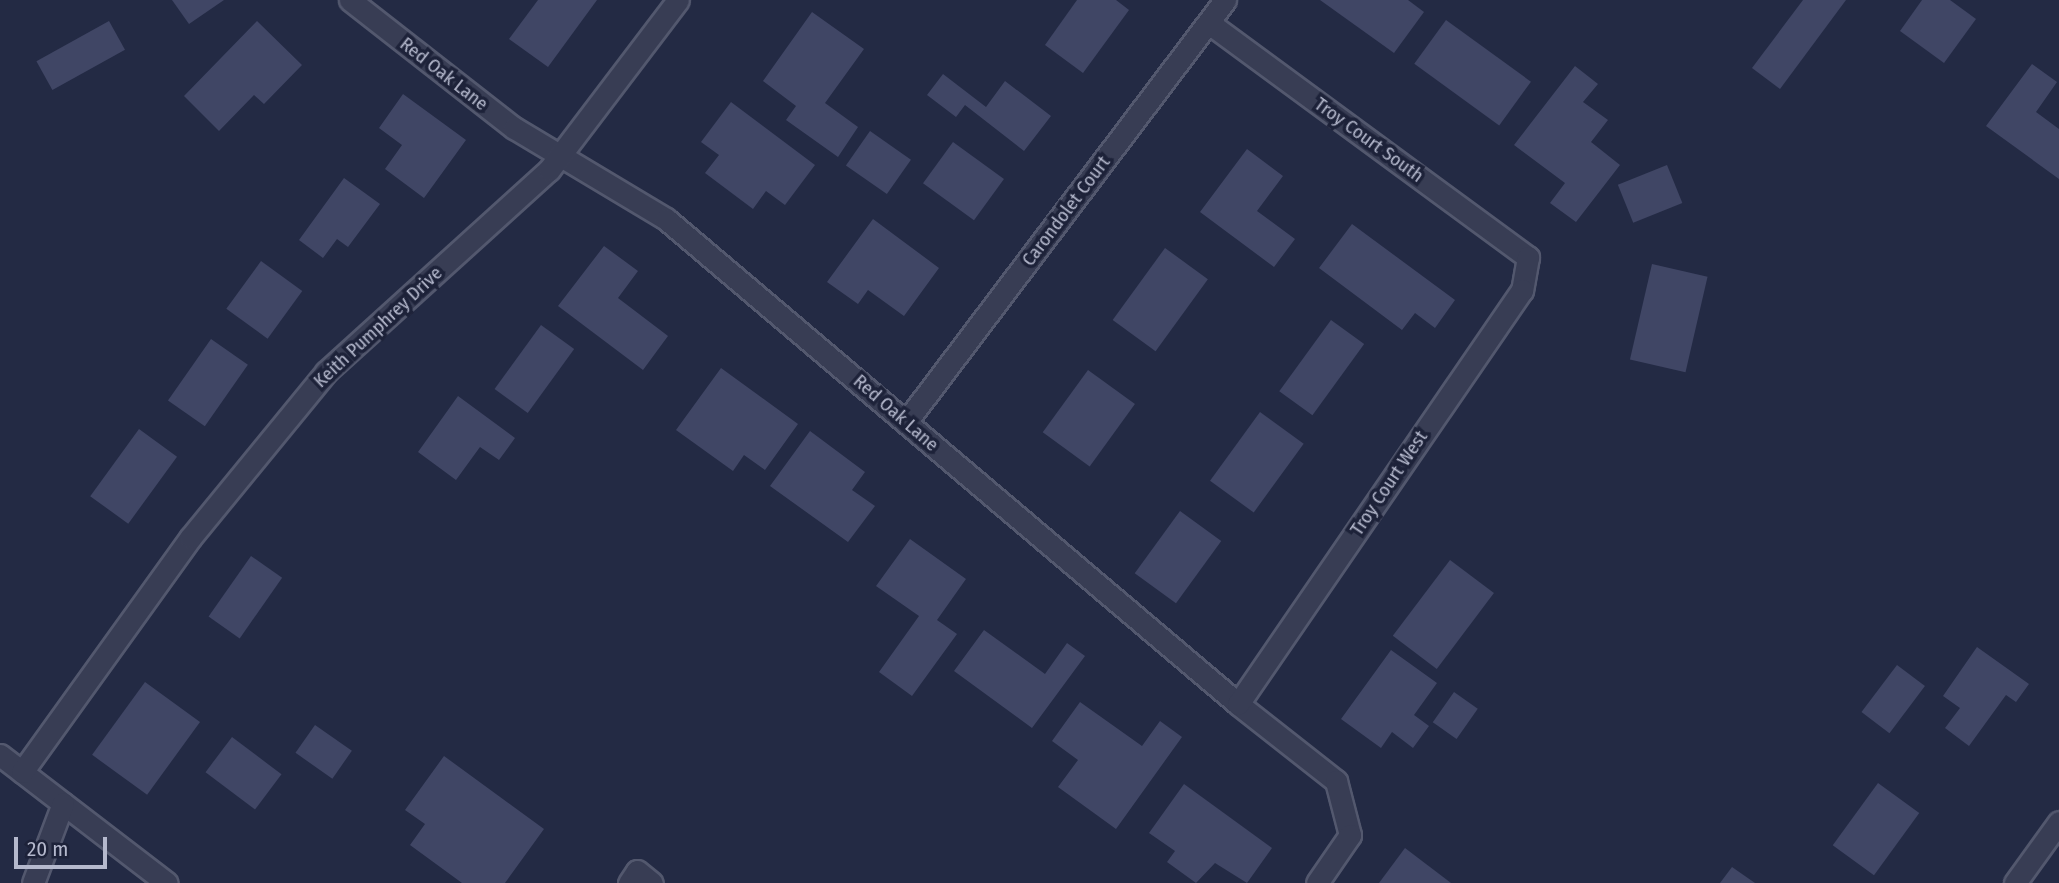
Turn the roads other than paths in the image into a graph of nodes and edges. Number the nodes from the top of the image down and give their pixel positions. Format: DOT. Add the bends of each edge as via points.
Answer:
graph roads {
  1 [pos="350,0"];
  2 [pos="678,0"];
  3 [pos="1225,0"];
  4 [pos="1209,23"];
  5 [pos="561,156"];
  6 [pos="1528,257"];
  7 [pos="906,422"];
  8 [pos="1238,704"];
  9 [pos="0,755"];
  10 [pos="22,772"];
  11 [pos="62,803"];
  12 [pos="2059,822"];
  13 [pos="33,883"];
  14 [pos="167,883"];
  15 [pos="629,883"];
  16 [pos="652,883"];
  17 [pos="1317,883"];
  18 [pos="2015,883"];
  1 -- 5 [label="street, Red Oak Lane" via="514,128"];
  2 -- 5 [label="street, Keith Pumphrey Drive"];
  3 -- 4 [label="street, Carondolet Court"];
  4 -- 6 [label="street, Troy Court South"];
  4 -- 7 [label="street, Carondolet Court"];
  5 -- 7 [label="street, Red Oak Lane" via="666,219"];
  5 -- 10 [label="street, Keith Pumphrey Drive" via="326,372 191,537"];
  6 -- 8 [label="street, Troy Court West" via="1522,290"];
  7 -- 8 [label="street, Red Oak Lane"];
  8 -- 17 [label="street, Red Oak Lane" via="1336,781 1350,835"];
  9 -- 10 [label="street"];
  10 -- 11 [label="street"];
  11 -- 13 [label="street"];
  11 -- 14 [label="street"];
  12 -- 18 [label="street"];
  15 -- 16 [label="street" via="636,871"];
}
